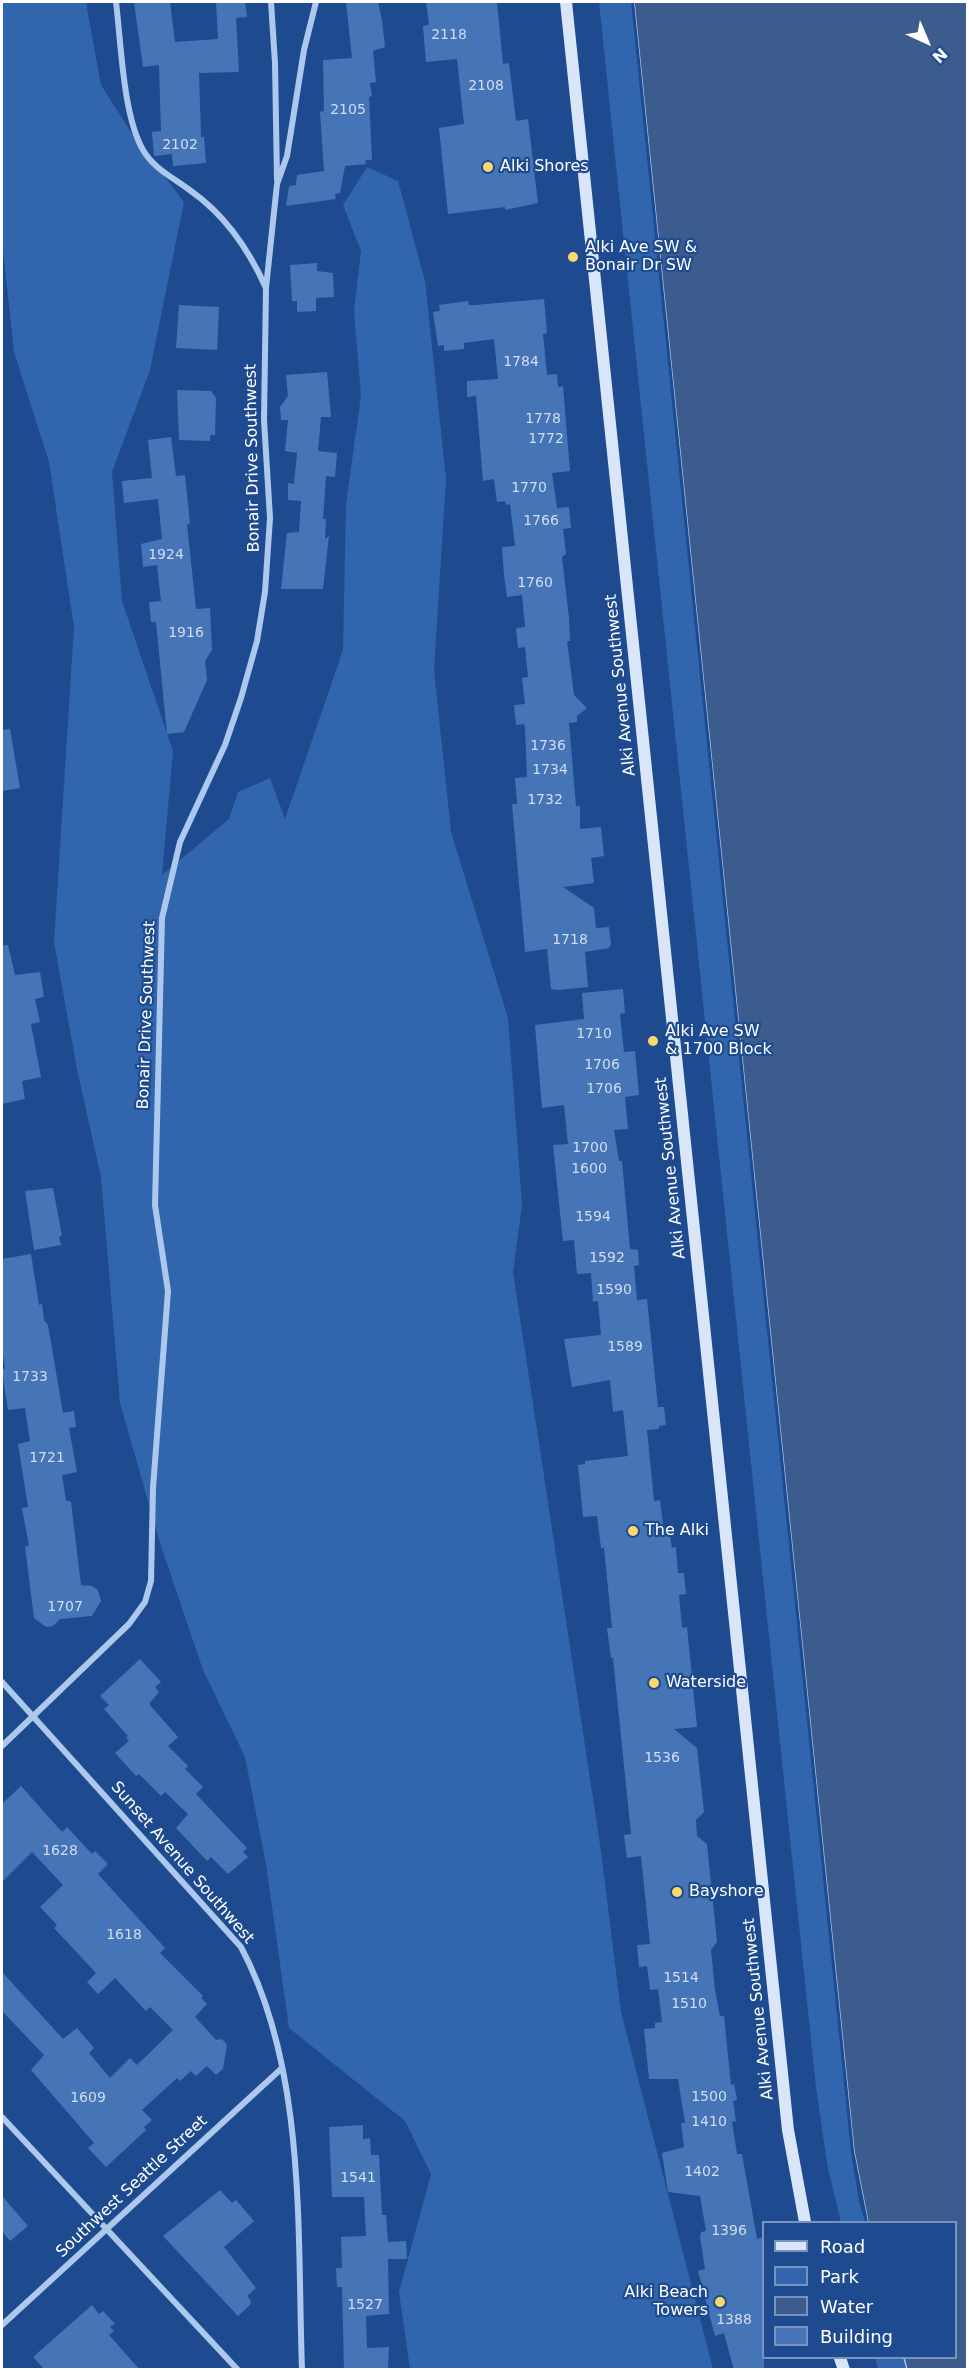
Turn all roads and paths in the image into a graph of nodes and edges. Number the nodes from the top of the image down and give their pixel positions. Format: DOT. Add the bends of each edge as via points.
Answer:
graph roads {
  1 [pos="116,2"];
  2 [pos="271,2"];
  3 [pos="316,2"];
  4 [pos="566,2"];
  5 [pos="277,184"];
  6 [pos="266,288"];
  7 [pos="2,1682"];
  8 [pos="33,1717"];
  9 [pos="2,1746"];
  10 [pos="281,2069"];
  11 [pos="2,2117"];
  12 [pos="804,2221"];
  13 [pos="105,2230"];
  14 [pos="2,2325"];
  15 [pos="238,2370"];
  16 [pos="302,2370"];
  1 -- 6 [label="street" via="132,123 142,148 152,163 192,191 235,233"];
  2 -- 5 [label="street"];
  3 -- 5 [label="street, Bonair Drive Southwest" via="287,156"];
  4 -- 12 [label="main road, Alki Avenue Southwest" via="785,2106"];
  5 -- 6 [label="street, Bonair Drive Southwest"];
  6 -- 8 [label="street, Bonair Drive Southwest" via="264,420 270,518 257,641 225,745 180,842 162,918 155,1206 168,1290 153,1488 151,1581 138,1614"];
  7 -- 8 [label="street, Sunset Avenue Southwest"];
  8 -- 9 [label="street, Bonair Drive Southwest"];
  8 -- 10 [label="street, Sunset Avenue Southwest" via="241,1947 258,1978"];
  10 -- 13 [label="street, Southwest Seattle Street"];
  10 -- 16 [label="street, Sunset Avenue Southwest" via="294,2154"];
  11 -- 13 [label="street"];
  13 -- 14 [label="street, Southwest Seattle Street"];
  13 -- 15 [label="street"];
}
